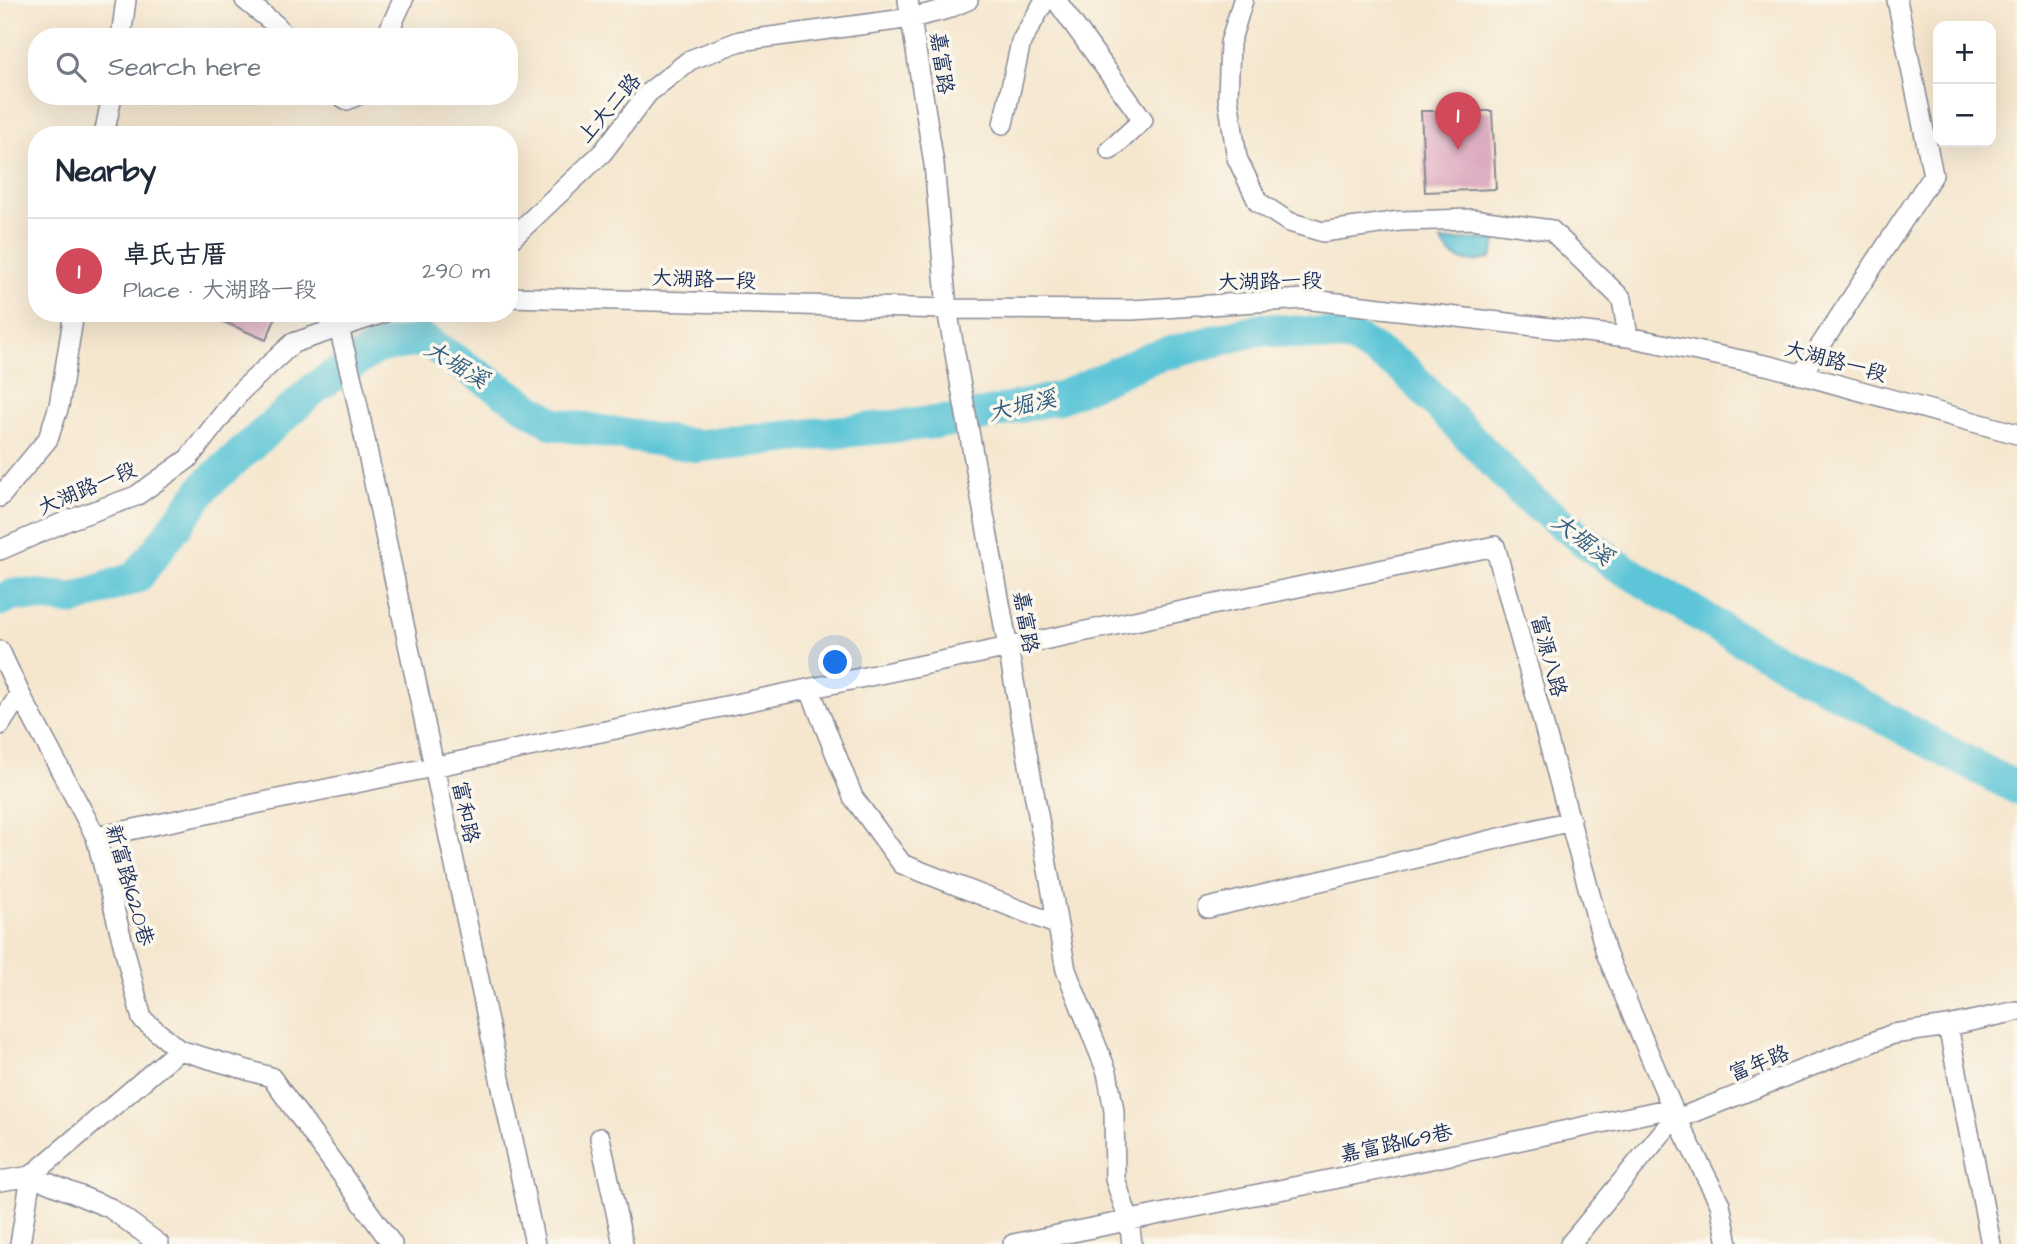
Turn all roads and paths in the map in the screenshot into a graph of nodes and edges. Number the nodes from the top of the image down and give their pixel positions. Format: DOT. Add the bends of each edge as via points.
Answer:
graph roads {
  1 [pos="126,0"];
  2 [pos="245,0"];
  3 [pos="403,0"];
  4 [pos="968,0"];
  5 [pos="1045,0"];
  6 [pos="1056,0"];
  7 [pos="1242,0"];
  8 [pos="1897,0"];
  9 [pos="910,9"];
  10 [pos="122,28"];
  11 [pos="278,28"];
  12 [pos="390,28"];
  13 [pos="110,105"];
  14 [pos="1003,124"];
  15 [pos="106,126"];
  16 [pos="1110,150"];
  17 [pos="518,232"];
  18 [pos="518,297"];
  19 [pos="947,309"];
  20 [pos="73,322"];
  21 [pos="366,322"];
  22 [pos="341,335"];
  23 [pos="1628,337"];
  24 [pos="1801,375"];
  25 [pos="2017,434"];
  26 [pos="0,497"];
  27 [pos="0,550"];
  28 [pos="1008,648"];
  29 [pos="0,651"];
  30 [pos="810,690"];
  31 [pos="20,694"];
  32 [pos="0,725"];
  33 [pos="434,767"];
  34 [pos="1570,821"];
  35 [pos="96,837"];
  36 [pos="1208,908"];
  37 [pos="1058,925"];
  38 [pos="2017,1011"];
  39 [pos="1948,1026"];
  40 [pos="179,1050"];
  41 [pos="1675,1114"];
  42 [pos="600,1138"];
  43 [pos="31,1176"];
  44 [pos="0,1181"];
  45 [pos="1129,1221"];
  46 [pos="20,1244"];
  47 [pos="159,1244"];
  48 [pos="392,1244"];
  49 [pos="535,1244"];
  50 [pos="623,1244"];
  51 [pos="1013,1244"];
  52 [pos="1132,1244"];
  53 [pos="1570,1244"];
  54 [pos="1728,1244"];
  55 [pos="1992,1244"];
  1 -- 10 [label="street"];
  2 -- 11 [label="street"];
  3 -- 12 [label="street"];
  4 -- 9 [label="street, 上大二路" via="947,9"];
  5 -- 14 [label="street" via="1021,42"];
  6 -- 16 [label="street" via="1143,120"];
  7 -- 23 [label="street" via="1230,43 1228,98 1237,158 1258,202 1289,222 1323,232 1400,221 1472,219 1551,230 1622,299"];
  8 -- 24 [label="street" via="1933,175"];
  9 -- 17 [label="street, 上大二路" via="740,41 690,60 648,93 603,152"];
  9 -- 19 [label="street, 嘉富路" via="934,164"];
  13 -- 15 [label="street"];
  18 -- 19 [label="street, 大湖路一段"];
  19 -- 23 [label="street, 大湖路一段" via="1132,310 1304,299"];
  19 -- 28 [label="street, 嘉富路"];
  20 -- 26 [label="street" via="59,406 48,439"];
  21 -- 22 [label="street, 大湖路一段"];
  22 -- 27 [label="street, 大湖路一段" via="293,344 241,391 188,459 136,496"];
  22 -- 33 [label="street, 富和路"];
  23 -- 24 [label="street, 大湖路一段"];
  24 -- 25 [label="street, 大湖路一段"];
  28 -- 30 [label="street"];
  28 -- 34 [label="street, 富源八路" via="1495,546"];
  28 -- 37 [label="street, 嘉富路"];
  29 -- 31 [label="street, 新富路1620巷"];
  30 -- 33 [label="street"];
  30 -- 37 [label="street" via="853,797 902,864"];
  31 -- 32 [label="street"];
  31 -- 35 [label="street, 新富路1620巷"];
  33 -- 35 [label="street"];
  33 -- 49 [label="street, 富和路"];
  34 -- 36 [label="street"];
  34 -- 41 [label="street, 富源八路" via="1606,953"];
  35 -- 40 [label="street, 新富路1620巷" via="142,1019"];
  37 -- 45 [label="street, 嘉富路" via="1066,970 1107,1072 1114,1111 1115,1180"];
  38 -- 39 [label="street, 富年路"];
  39 -- 41 [label="street, 富年路" via="1893,1034"];
  39 -- 55 [label="street"];
  40 -- 43 [label="street"];
  40 -- 48 [label="street, 新富路1620巷" via="271,1077"];
  41 -- 45 [label="street, 嘉富路1169巷"];
  41 -- 53 [label="street, 富年路"];
  41 -- 54 [label="street, 富源八路" via="1720,1204"];
  42 -- 50 [label="street"];
  43 -- 44 [label="street"];
  43 -- 46 [label="street"];
  43 -- 47 [label="street" via="110,1208"];
  45 -- 51 [label="street, 嘉富路1169巷"];
  45 -- 52 [label="street, 嘉富路"];
}
